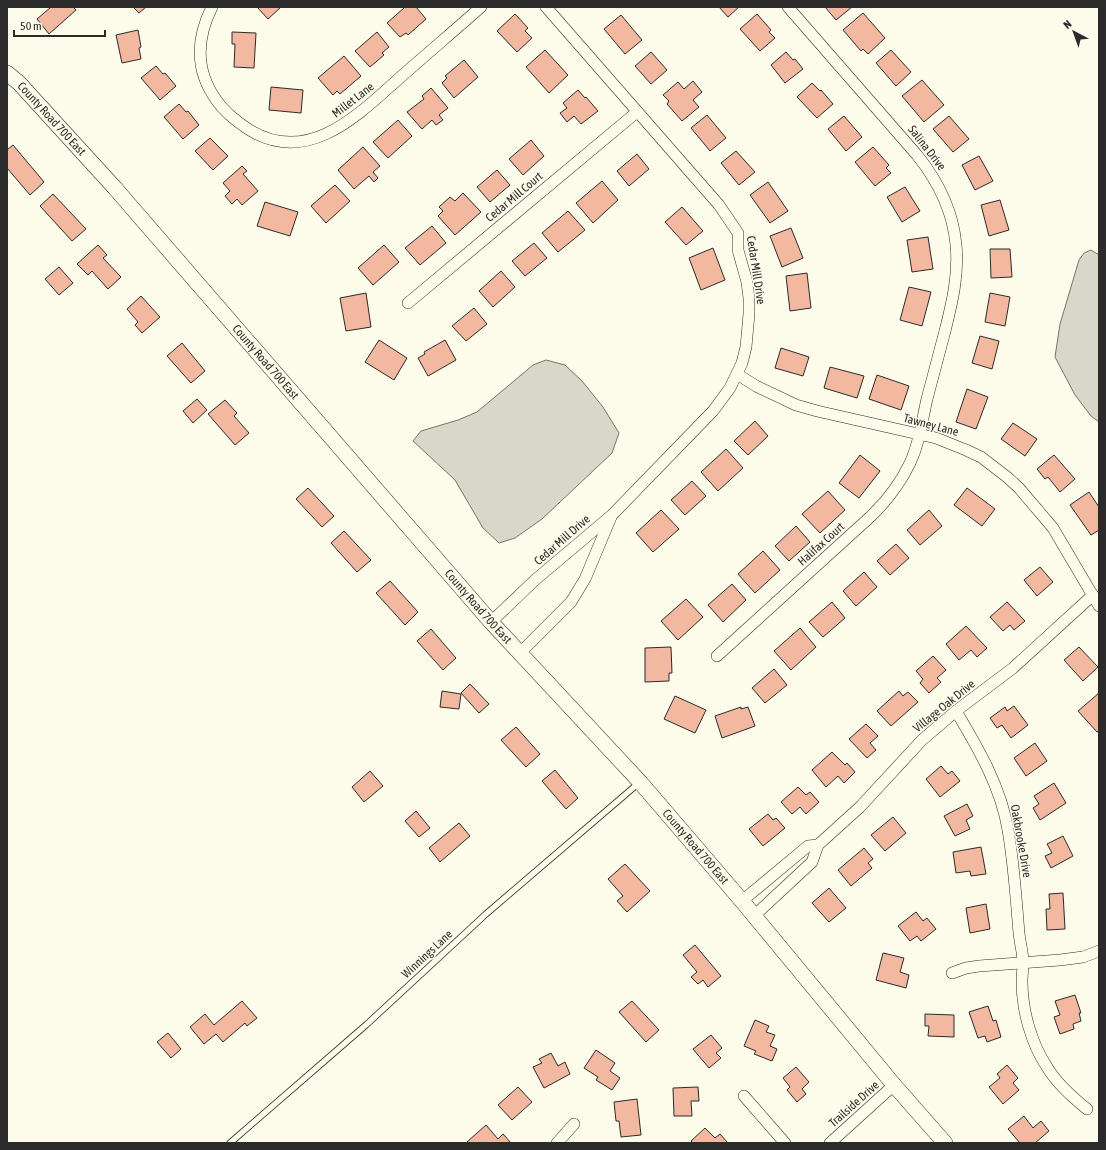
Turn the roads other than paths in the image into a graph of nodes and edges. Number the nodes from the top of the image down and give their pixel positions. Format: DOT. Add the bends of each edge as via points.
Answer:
graph roads {
  1 [pos="212,7"];
  2 [pos="481,7"];
  3 [pos="546,7"];
  4 [pos="788,7"];
  5 [pos="7,73"];
  6 [pos="637,112"];
  7 [pos="408,303"];
  8 [pos="737,374"];
  9 [pos="920,435"];
  10 [pos="612,515"];
  11 [pos="1093,595"];
  12 [pos="1099,606"];
  13 [pos="491,622"];
  14 [pos="520,653"];
  15 [pos="717,656"];
  16 [pos="956,711"];
  17 [pos="640,782"];
  18 [pos="818,845"];
  19 [pos="742,901"];
  20 [pos="754,916"];
  21 [pos="1099,951"];
  22 [pos="1023,963"];
  23 [pos="952,974"];
  24 [pos="894,1085"];
  25 [pos="744,1096"];
  26 [pos="1087,1109"];
  27 [pos="574,1124"];
  28 [pos="230,1143"];
  29 [pos="557,1143"];
  30 [pos="785,1143"];
  31 [pos="830,1143"];
  32 [pos="945,1143"];
  1 -- 2 [label="street, Millet Lane" via="205,21 200,51 205,81 212,95 232,118 256,134 270,139 296,142 331,133 355,117"];
  3 -- 6 [label="street, Cedar Mill Drive"];
  4 -- 9 [label="street, Salina Drive" via="926,166 941,190 951,217 956,245 955,288"];
  5 -- 13 [label="main road, County Road 700 East" via="119,193"];
  6 -- 7 [label="street, Cedar Mill Court"];
  6 -- 8 [label="street, Cedar Mill Drive" via="719,205 738,233 738,250 747,282 749,314 746,347"];
  8 -- 9 [label="street, Tawney Lane" via="756,386 796,404"];
  8 -- 10 [label="street, Cedar Mill Drive" via="713,410"];
  9 -- 11 [label="street, Tawney Lane" via="966,450 990,463 1019,488 1053,528"];
  9 -- 15 [label="street, Halifax Court" via="904,474 889,498"];
  10 -- 13 [label="street, Cedar Mill Drive" via="535,580"];
  10 -- 14 [label="street" via="585,579 571,602"];
  11 -- 12 [label="street, Tawney Lane"];
  11 -- 16 [label="street, Village Oak Drive" via="1013,668"];
  13 -- 14 [label="main road, County Road 700 East"];
  14 -- 17 [label="main road, County Road 700 East"];
  16 -- 18 [label="street, Village Oak Drive" via="922,740 860,807"];
  16 -- 22 [label="street, Oakbrooke Drive" via="980,752 1002,804 1015,876"];
  17 -- 19 [label="main road, County Road 700 East"];
  17 -- 28 [label="lane, Winnings Lane" via="486,914 366,1025"];
  18 -- 19 [label="street, Village Oak Drive" via="808,846"];
  18 -- 20 [label="street, Village Oak Drive" via="812,862"];
  19 -- 20 [label="main road, County Road 700 East"];
  20 -- 24 [label="main road, County Road 700 East"];
  21 -- 22 [label="street" via="1060,960"];
  22 -- 23 [label="street" via="978,966"];
  22 -- 26 [label="street, Oakbrooke Drive" via="1024,1004 1032,1035 1042,1059 1070,1095"];
  24 -- 31 [label="street, Trailside Drive"];
  24 -- 32 [label="main road, County Road 700 East"];
  25 -- 30 [label="street"];
  27 -- 29 [label="street"];
}
